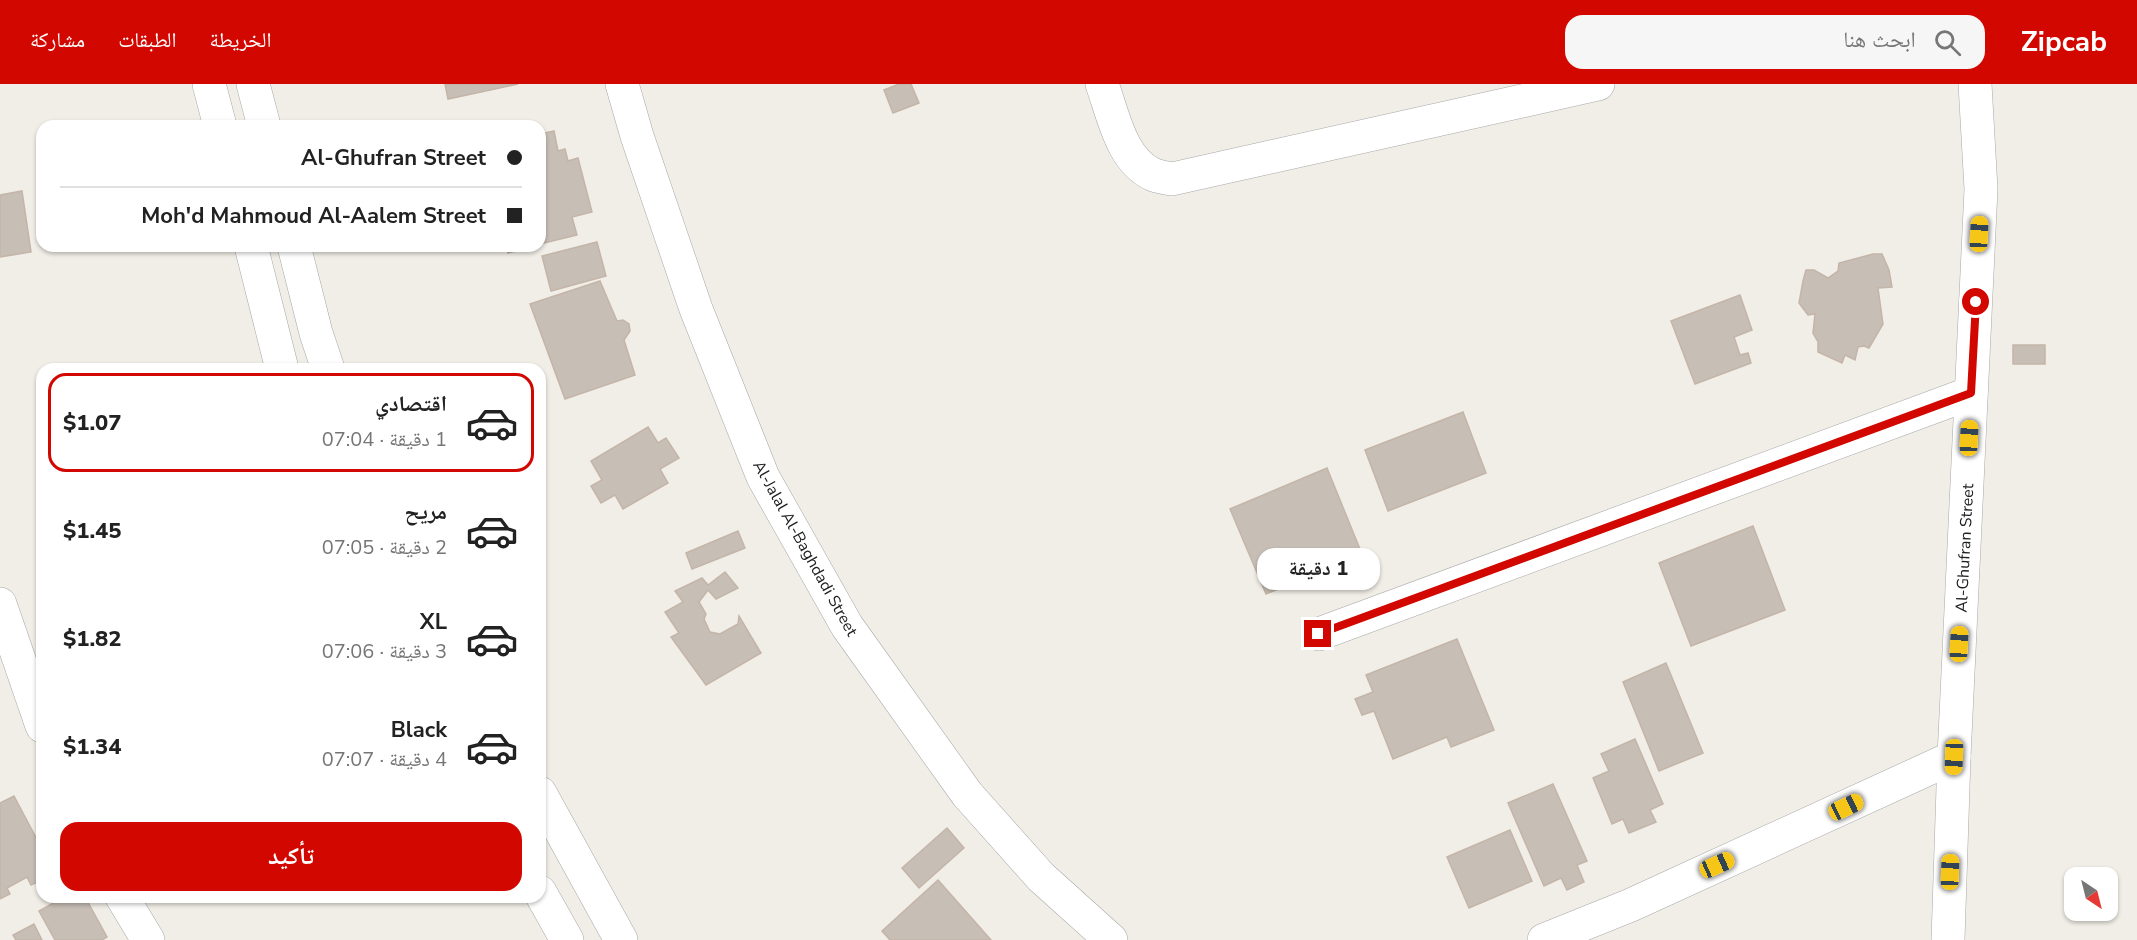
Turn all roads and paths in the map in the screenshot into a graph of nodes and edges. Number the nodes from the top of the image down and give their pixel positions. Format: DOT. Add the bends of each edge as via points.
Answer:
graph roads {
  1 [pos="209,84"];
  2 [pos="253,84"];
  3 [pos="622,84"];
  4 [pos="1102,84"];
  5 [pos="1598,84"];
  6 [pos="1975,84"];
  7 [pos="218,120"];
  8 [pos="262,120"];
  9 [pos="253,252"];
  10 [pos="296,252"];
  11 [pos="280,363"];
  12 [pos="326,363"];
  13 [pos="1971,393"];
  14 [pos="0,604"];
  15 [pos="1318,634"];
  16 [pos="36,709"];
  17 [pos="1954,757"];
  18 [pos="546,804"];
  19 [pos="126,903"];
  20 [pos="546,903"];
  21 [pos="148,940"];
  22 [pos="567,940"];
  23 [pos="621,940"];
  24 [pos="1111,940"];
  25 [pos="1544,940"];
  26 [pos="1948,940"];
  1 -- 7 [label="street"];
  2 -- 8 [label="street"];
  3 -- 24 [label="street, Al-Jalal Al-Baghdadi Street" via="696,309 763,477 841,616 967,795 1041,877"];
  4 -- 5 [label="street" via="1126,150 1149,172 1172,179"];
  6 -- 13 [label="street, Al-Ghufran Street" via="1981,189"];
  9 -- 11 [label="street"];
  10 -- 12 [label="street"];
  13 -- 15 [label="street"];
  13 -- 17 [label="street, Al-Ghufran Street"];
  14 -- 16 [label="street"];
  17 -- 25 [label="street" via="1641,900"];
  17 -- 26 [label="street, Al-Ghufran Street"];
  18 -- 23 [label="street"];
  19 -- 21 [label="street"];
  20 -- 22 [label="street"];
}
